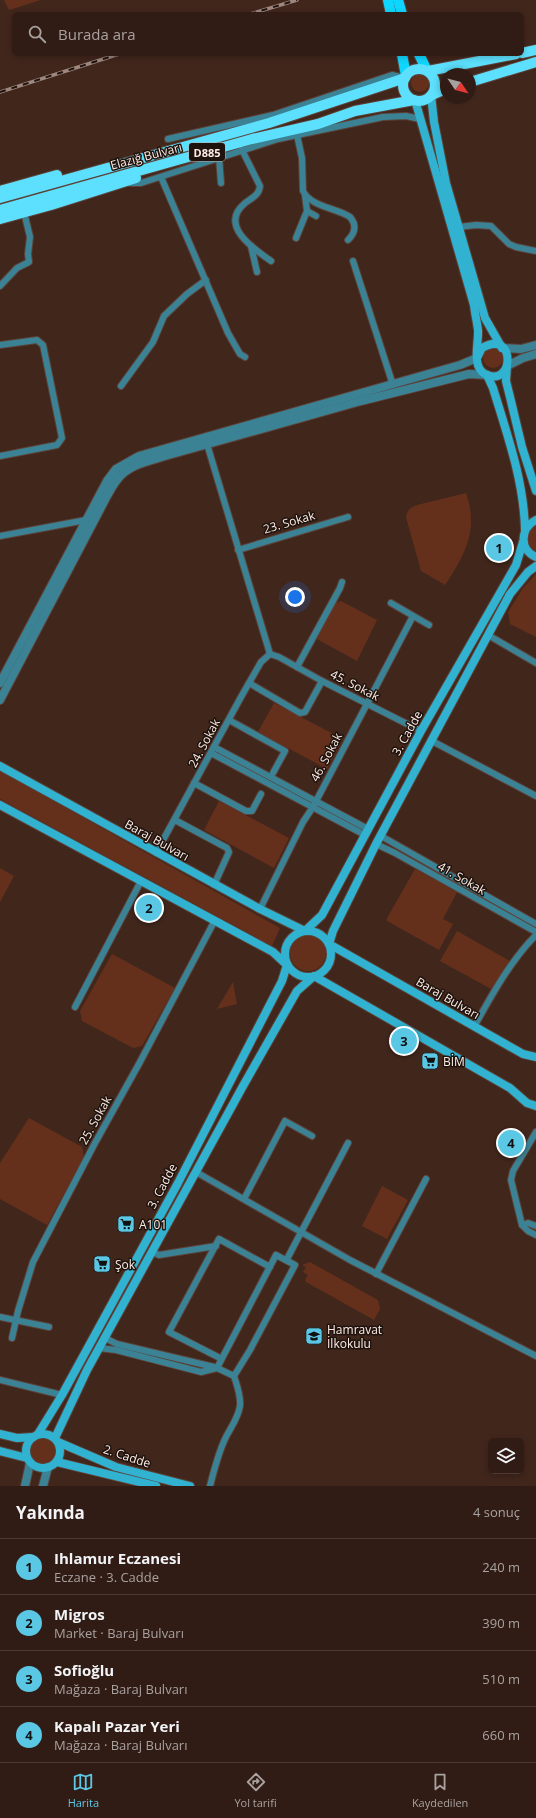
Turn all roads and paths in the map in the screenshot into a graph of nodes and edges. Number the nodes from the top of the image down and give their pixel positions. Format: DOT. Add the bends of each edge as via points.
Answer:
graph roads {
  1 [pos="388,0"];
  2 [pos="398,0"];
  3 [pos="391,12"];
  4 [pos="401,12"];
  5 [pos="536,50"];
  6 [pos="524,53"];
  7 [pos="402,56"];
  8 [pos="420,56"];
  9 [pos="506,56"];
  10 [pos="536,62"];
  11 [pos="427,71"];
  12 [pos="405,77"];
  13 [pos="476,80"];
  14 [pos="440,91"];
  15 [pos="431,95"];
  16 [pos="415,100"];
  17 [pos="420,119"];
  18 [pos="297,135"];
  19 [pos="168,139"];
  20 [pos="242,150"];
  21 [pos="219,157"];
  22 [pos="180,160"];
  23 [pos="118,165"];
  24 [pos="161,177"];
  25 [pos="124,183"];
  26 [pos="221,183"];
  27 [pos="0,191"];
  28 [pos="305,196"];
  29 [pos="0,198"];
  30 [pos="0,210"];
  31 [pos="307,211"];
  32 [pos="24,212"];
  33 [pos="316,216"];
  34 [pos="0,219"];
  35 [pos="459,227"];
  36 [pos="296,238"];
  37 [pos="348,240"];
  38 [pos="251,246"];
  39 [pos="536,251"];
  40 [pos="271,261"];
  41 [pos="353,261"];
  42 [pos="257,272"];
  43 [pos="206,280"];
  44 [pos="0,286"];
  45 [pos="0,345"];
  46 [pos="536,345"];
  47 [pos="502,348"];
  48 [pos="536,354"];
  49 [pos="245,357"];
  50 [pos="477,358"];
  51 [pos="507,366"];
  52 [pos="487,375"];
  53 [pos="393,384"];
  54 [pos="121,386"];
  55 [pos="207,444"];
  56 [pos="0,456"];
  57 [pos="536,491"];
  58 [pos="348,517"];
  59 [pos="86,520"];
  60 [pos="536,520"];
  61 [pos="525,530"];
  62 [pos="0,536"];
  63 [pos="523,542"];
  64 [pos="238,550"];
  65 [pos="536,557"];
  66 [pos="536,566"];
  67 [pos="342,582"];
  68 [pos="391,603"];
  69 [pos="413,616"];
  70 [pos="429,625"];
  71 [pos="488,635"];
  72 [pos="270,654"];
  73 [pos="536,663"];
  74 [pos="298,667"];
  75 [pos="322,680"];
  76 [pos="0,682"];
  77 [pos="249,683"];
  78 [pos="0,700"];
  79 [pos="367,704"];
  80 [pos="229,720"];
  81 [pos="421,731"];
  82 [pos="432,741"];
  83 [pos="213,750"];
  84 [pos="0,766"];
  85 [pos="273,773"];
  86 [pos="194,783"];
  87 [pos="261,794"];
  88 [pos="536,796"];
  89 [pos="314,804"];
  90 [pos="0,805"];
  91 [pos="174,820"];
  92 [pos="367,832"];
  93 [pos="379,840"];
  94 [pos="156,853"];
  95 [pos="141,880"];
  96 [pos="214,884"];
  97 [pos="260,909"];
  98 [pos="215,920"];
  99 [pos="536,924"];
  100 [pos="305,931"];
  101 [pos="536,934"];
  102 [pos="329,944"];
  103 [pos="287,965"];
  104 [pos="314,976"];
  105 [pos="75,1006"];
  106 [pos="474,1027"];
  107 [pos="536,1056"];
  108 [pos="536,1106"];
  109 [pos="536,1132"];
  110 [pos="312,1136"];
  111 [pos="348,1143"];
  112 [pos="196,1172"];
  113 [pos="426,1179"];
  114 [pos="244,1199"];
  115 [pos="522,1225"];
  116 [pos="536,1226"];
  117 [pos="301,1232"];
  118 [pos="536,1235"];
  119 [pos="216,1246"];
  120 [pos="152,1252"];
  121 [pos="286,1259"];
  122 [pos="270,1267"];
  123 [pos="376,1274"];
  124 [pos="0,1317"];
  125 [pos="16,1320"];
  126 [pos="49,1327"];
  127 [pos="12,1338"];
  128 [pos="105,1338"];
  129 [pos="99,1348"];
  130 [pos="536,1356"];
  131 [pos="218,1357"];
  132 [pos="217,1368"];
  133 [pos="234,1376"];
  134 [pos="0,1380"];
  135 [pos="62,1395"];
  136 [pos="0,1434"];
  137 [pos="35,1435"];
  138 [pos="56,1440"];
  139 [pos="0,1451"];
  140 [pos="29,1460"];
  141 [pos="56,1462"];
  142 [pos="48,1467"];
  143 [pos="25,1486"];
  144 [pos="43,1486"];
  145 [pos="156,1486"];
  146 [pos="190,1486"];
  147 [pos="210,1486"];
  1 -- 3 [label="main road"];
  2 -- 4 [label="main road"];
  5 -- 6 [label="highway"];
  7 -- 12 [label="main road"];
  8 -- 11 [label="main road"];
  9 -- 11 [label="highway"];
  10 -- 13 [label="highway"];
  11 -- 12 [label="highway" via="412,70"];
  11 -- 15 [label="highway" via="434,79 435,85"];
  12 -- 16 [label="highway" via="406,93"];
  12 -- 19 [label="street" via="392,75 272,114"];
  12 -- 23 [label="highway, Elazığ Bulvarı / D885" via="269,123"];
  14 -- 15 [label="highway"];
  15 -- 16 [label="highway" via="424,100"];
  15 -- 35 [label="main road" via="446,183"];
  16 -- 17 [label="main road"];
  16 -- 22 [label="highway, Elazığ Bulvarı / D885" via="355,111 318,124 252,139"];
  17 -- 18 [label="street" via="406,116 383,117"];
  17 -- 50 [label="main road" via="474,306 478,330"];
  18 -- 20 [label="street"];
  18 -- 28 [label="street"];
  20 -- 21 [label="street"];
  20 -- 38 [label="street" via="260,186 259,191 236,212 234,218 244,239"];
  21 -- 24 [label="street"];
  21 -- 26 [label="street"];
  22 -- 25 [label="highway"];
  22 -- 30 [label="highway, Elazığ Bulvarı / D885"];
  23 -- 27 [label="highway" via="72,172"];
  23 -- 29 [label="highway, Elazığ Bulvarı / D885"];
  24 -- 25 [label="street" via="141,183"];
  24 -- 43 [label="street"];
  25 -- 32 [label="highway"];
  28 -- 31 [label="street"];
  28 -- 37 [label="street" via="350,217 355,229"];
  31 -- 33 [label="street"];
  31 -- 36 [label="street"];
  32 -- 34 [label="highway"];
  32 -- 44 [label="street" via="30,237 30,262 17,268"];
  35 -- 39 [label="street" via="491,226 509,244"];
  35 -- 47 [label="main road" via="485,318"];
  38 -- 40 [label="street"];
  38 -- 42 [label="street"];
  41 -- 53 [label="street"];
  43 -- 49 [label="street" via="228,333 240,354"];
  43 -- 54 [label="street" via="186,294 164,316 153,342"];
  45 -- 56 [label="street" via="37,340 43,346 62,438 57,445"];
  46 -- 47 [label="street" via="521,349"];
  47 -- 50 [label="main road" via="492,344 482,348"];
  47 -- 51 [label="main road" via="508,356"];
  48 -- 51 [label="street"];
  50 -- 52 [label="main road" via="479,368"];
  50 -- 53 [label="street"];
  51 -- 52 [label="main road" via="496,375"];
  51 -- 57 [label="main road" via="506,381"];
  52 -- 55 [label="street" via="469,374"];
  52 -- 61 [label="main road, 3. Cadde" via="522,487"];
  53 -- 59 [label="street" via="139,456 116,469"];
  55 -- 64 [label="street"];
  55 -- 78 [label="street" via="137,465 118,478"];
  58 -- 64 [label="street, 23. Sokak"];
  59 -- 62 [label="street"];
  59 -- 76 [label="street"];
  60 -- 61 [label="main road"];
  61 -- 63 [label="main road, 3. Cadde"];
  63 -- 65 [label="main road" via="529,553"];
  63 -- 81 [label="main road, 3. Cadde" via="516,565"];
  64 -- 72 [label="street"];
  66 -- 71 [label="main road" via="510,594"];
  67 -- 74 [label="street"];
  68 -- 69 [label="street"];
  69 -- 70 [label="street"];
  69 -- 79 [label="street, 46. Sokak"];
  71 -- 73 [label="street"];
  71 -- 82 [label="main road"];
  72 -- 74 [label="street, 45. Sokak"];
  72 -- 77 [label="street, 24. Sokak" via="261,662"];
  74 -- 75 [label="street, 45. Sokak"];
  75 -- 77 [label="street" via="305,712 300,713"];
  75 -- 79 [label="street, 45. Sokak"];
  77 -- 80 [label="street, 24. Sokak"];
  79 -- 81 [label="street, 45. Sokak"];
  79 -- 89 [label="street, 46. Sokak"];
  80 -- 83 [label="street, 24. Sokak"];
  80 -- 85 [label="street" via="285,751"];
  81 -- 92 [label="main road, 3. Cadde"];
  82 -- 88 [label="street"];
  82 -- 93 [label="main road"];
  83 -- 86 [label="street, 24. Sokak"];
  83 -- 89 [label="street"];
  84 -- 94 [label="main road, Baraj Bulvarı"];
  86 -- 87 [label="street" via="246,811 252,811"];
  86 -- 91 [label="street, 24. Sokak"];
  89 -- 92 [label="street"];
  89 -- 97 [label="street, 46. Sokak"];
  90 -- 95 [label="main road"];
  91 -- 94 [label="street, 24. Sokak"];
  91 -- 96 [label="street" via="227,848 229,852"];
  92 -- 100 [label="main road, 3. Cadde" via="322,915"];
  93 -- 99 [label="street, 41. Sokak"];
  93 -- 101 [label="street, 41. Sokak"];
  93 -- 102 [label="main road" via="332,931"];
  94 -- 96 [label="main road, Baraj Bulvarı"];
  95 -- 98 [label="main road"];
  95 -- 105 [label="street"];
  96 -- 97 [label="main road, Baraj Bulvarı"];
  97 -- 100 [label="main road, Baraj Bulvarı"];
  98 -- 103 [label="main road" via="273,952"];
  98 -- 125 [label="street, 25. Sokak" via="50,1227 33,1262"];
  100 -- 102 [label="main road" via="319,933"];
  100 -- 103 [label="main road" via="291,937 287,943"];
  101 -- 106 [label="street" via="517,958"];
  102 -- 104 [label="main road" via="331,952 327,967"];
  102 -- 106 [label="main road, Baraj Bulvarı"];
  103 -- 104 [label="main road" via="299,975"];
  103 -- 135 [label="main road, 3. Cadde" via="282,981 178,1183"];
  104 -- 108 [label="main road" via="510,1088 527,1103"];
  104 -- 112 [label="main road, 3. Cadde" via="297,991"];
  106 -- 107 [label="main road, Baraj Bulvarı" via="522,1054"];
  109 -- 115 [label="street" via="511,1180"];
  110 -- 114 [label="street" via="285,1121"];
  111 -- 117 [label="street"];
  112 -- 114 [label="street"];
  112 -- 120 [label="main road, 3. Cadde"];
  113 -- 123 [label="street"];
  114 -- 117 [label="street"];
  115 -- 116 [label="street" via="528,1223"];
  115 -- 118 [label="street"];
  117 -- 121 [label="street"];
  117 -- 123 [label="street"];
  119 -- 120 [label="street" via="160,1255"];
  119 -- 122 [label="street" via="219,1239"];
  119 -- 131 [label="street" via="169,1332"];
  120 -- 128 [label="main road, 3. Cadde"];
  121 -- 122 [label="street" via="276,1255"];
  121 -- 133 [label="street" via="295,1265 293,1270"];
  122 -- 132 [label="street"];
  123 -- 130 [label="street"];
  124 -- 125 [label="street"];
  125 -- 126 [label="street"];
  125 -- 127 [label="street, 25. Sokak"];
  128 -- 129 [label="main road, 3. Cadde"];
  128 -- 132 [label="street" via="117,1344"];
  129 -- 132 [label="street" via="201,1372"];
  129 -- 138 [label="main road, 3. Cadde"];
  132 -- 133 [label="street"];
  133 -- 147 [label="street" via="239,1394 239,1410 220,1451"];
  134 -- 135 [label="street"];
  135 -- 137 [label="main road, 3. Cadde"];
  136 -- 137 [label="main road" via="17,1438"];
  137 -- 138 [label="main road" via="50,1435"];
  137 -- 140 [label="main road" via="26,1446"];
  138 -- 141 [label="main road" via="60,1452"];
  138 -- 146 [label="main road, 2. Cadde" via="116,1467"];
  139 -- 140 [label="main road"];
  140 -- 142 [label="main road" via="38,1468"];
  140 -- 143 [label="street"];
  141 -- 142 [label="main road"];
  141 -- 145 [label="main road, 2. Cadde"];
  142 -- 144 [label="street"];
}
